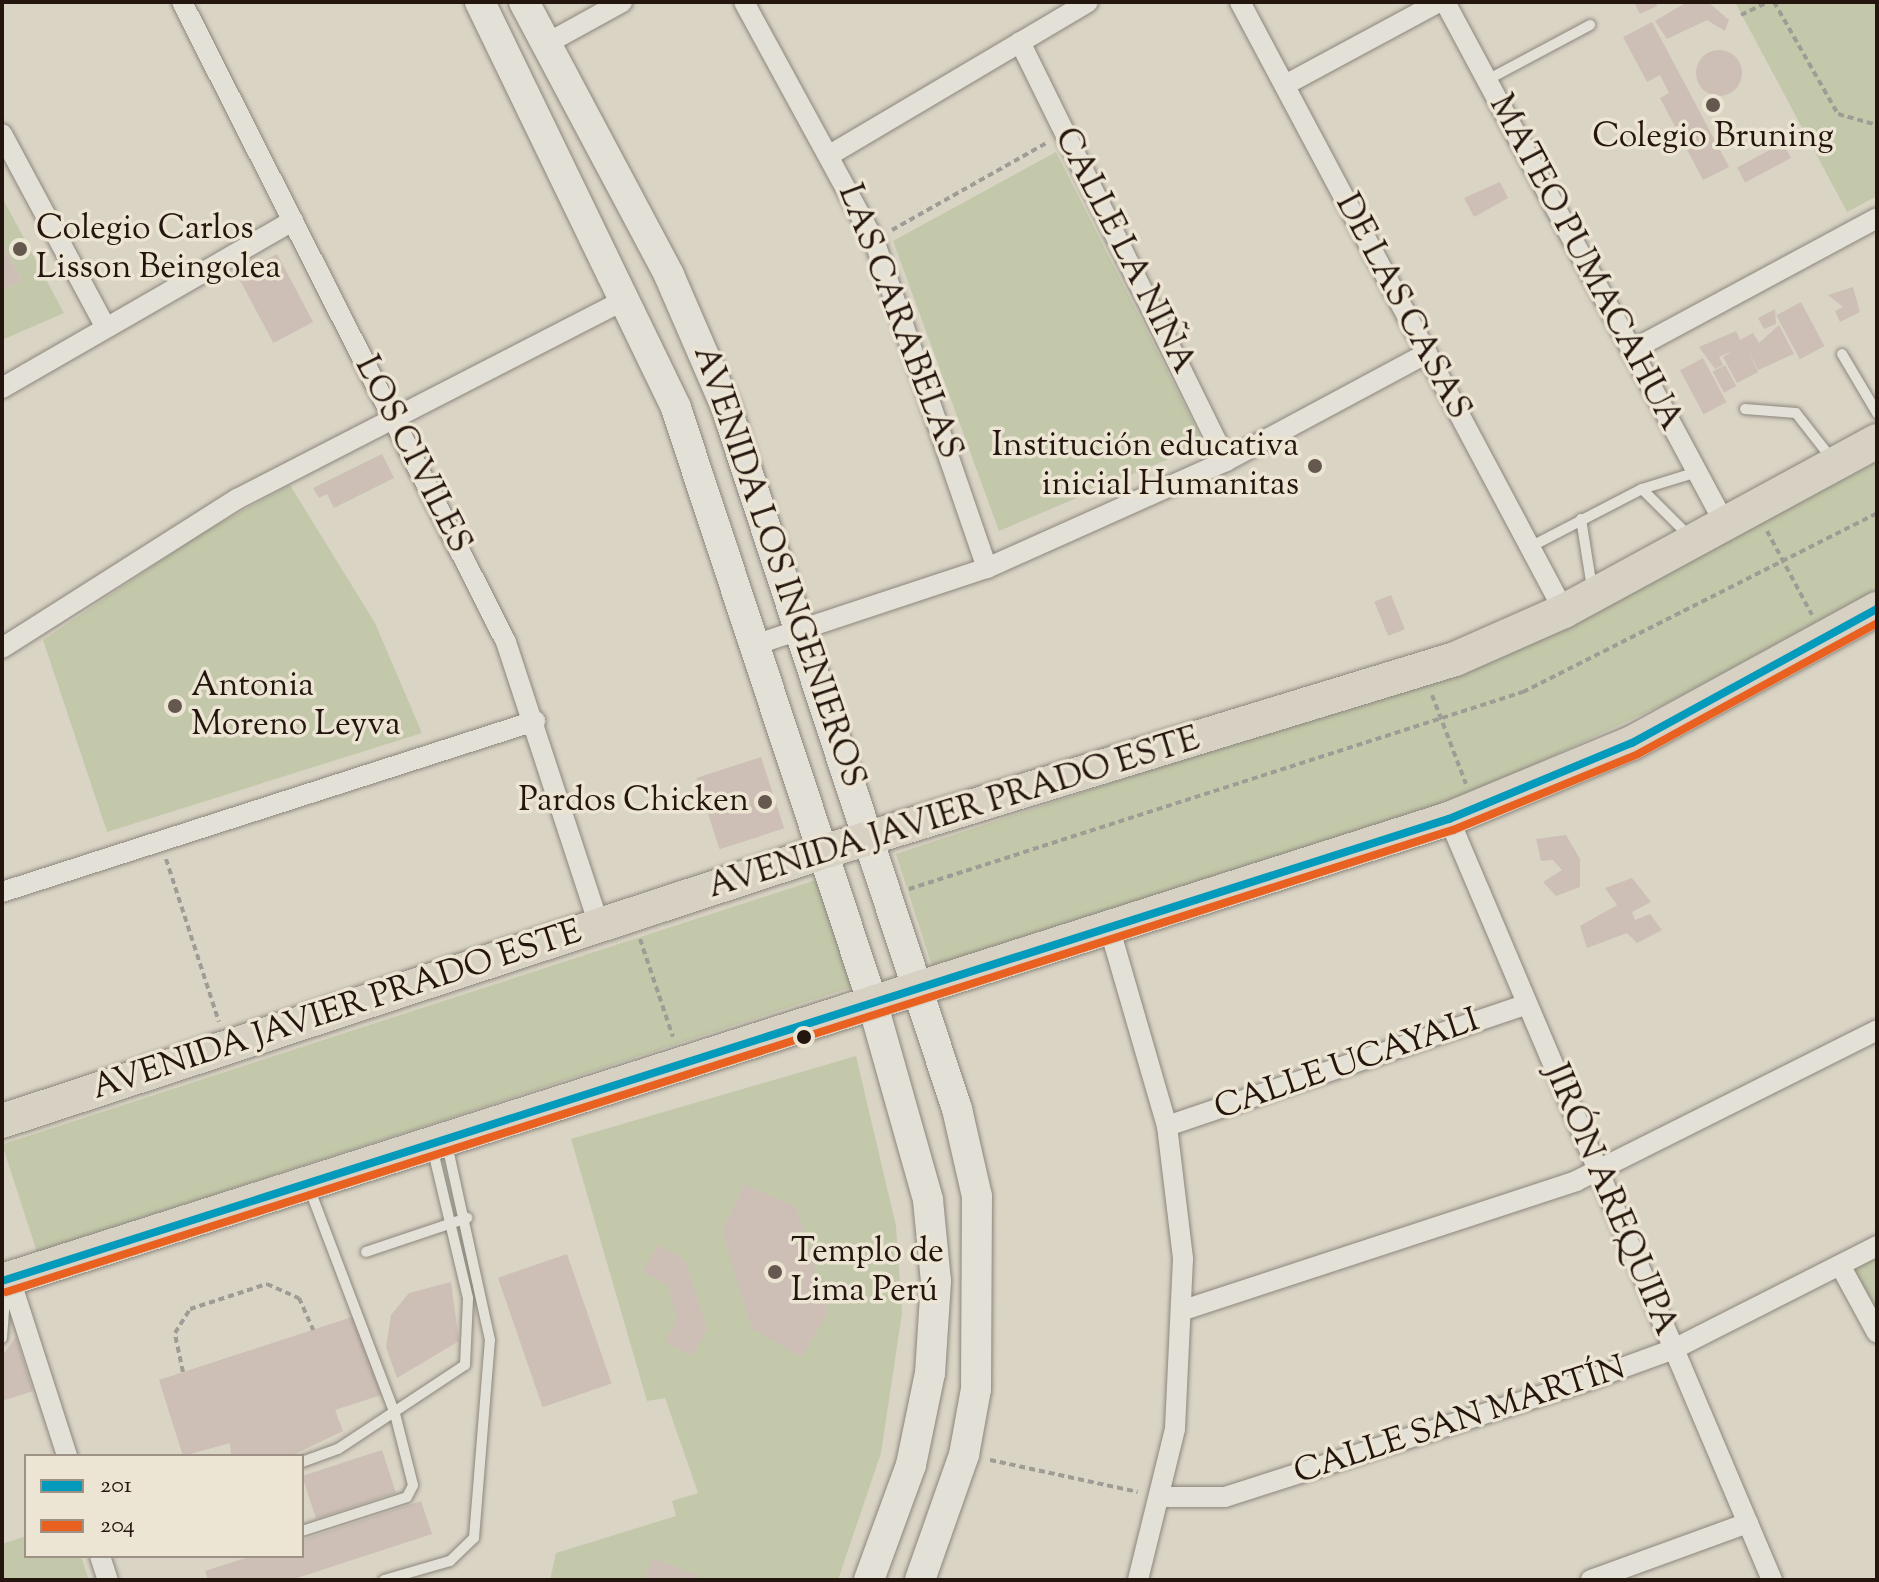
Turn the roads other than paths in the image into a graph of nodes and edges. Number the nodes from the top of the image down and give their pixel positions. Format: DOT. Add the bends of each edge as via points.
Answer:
graph roads {
  1 [pos="182,2"];
  2 [pos="480,2"];
  3 [pos="524,2"];
  4 [pos="622,2"];
  5 [pos="744,2"];
  6 [pos="1088,2"];
  7 [pos="1240,2"];
  8 [pos="1442,2"];
  9 [pos="1590,25"];
  10 [pos="1020,42"];
  11 [pos="546,44"];
  12 [pos="1487,80"];
  13 [pos="1285,85"];
  14 [pos="2,134"];
  15 [pos="833,153"];
  16 [pos="1877,218"];
  17 [pos="293,221"];
  18 [pos="625,300"];
  19 [pos="104,324"];
  20 [pos="1632,350"];
  21 [pos="1427,353"];
  22 [pos="1842,354"];
  23 [pos="2,388"];
  24 [pos="1745,409"];
  25 [pos="1877,413"];
  26 [pos="393,417"];
  27 [pos="1877,441"];
  28 [pos="1226,461"];
  29 [pos="1835,464"];
  30 [pos="1697,472"];
  31 [pos="1642,489"];
  32 [pos="1740,516"];
  33 [pos="1581,519"];
  34 [pos="1694,541"];
  35 [pos="1530,547"];
  36 [pos="987,568"];
  37 [pos="1579,604"];
  38 [pos="1877,609"];
  39 [pos="803,629"];
  40 [pos="757,644"];
  41 [pos="2,648"];
  42 [pos="535,721"];
  43 [pos="1462,814"];
  44 [pos="872,838"];
  45 [pos="823,852"];
  46 [pos="2,892"];
  47 [pos="599,925"];
  48 [pos="1110,930"];
  49 [pos="918,983"];
  50 [pos="871,998"];
  51 [pos="1527,1004"];
  52 [pos="1877,1030"];
  53 [pos="2,1121"];
  54 [pos="1167,1126"];
  55 [pos="438,1139"];
  56 [pos="1599,1172"];
  57 [pos="307,1182"];
  58 [pos="467,1218"];
  59 [pos="452,1223"];
  60 [pos="1877,1246"];
  61 [pos="366,1252"];
  62 [pos="1840,1265"];
  63 [pos="6,1280"];
  64 [pos="1184,1310"];
  65 [pos="1877,1333"];
  66 [pos="2,1338"];
  67 [pos="1674,1349"];
  68 [pos="395,1414"];
  69 [pos="66,1454"];
  70 [pos="304,1461"];
  71 [pos="1163,1497"];
  72 [pos="1748,1523"];
  73 [pos="304,1530"];
  74 [pos="101,1558"];
  75 [pos="108,1580"];
  76 [pos="384,1580"];
  77 [pos="869,1580"];
  78 [pos="920,1580"];
  79 [pos="1138,1580"];
  80 [pos="1591,1580"];
  81 [pos="1772,1580"];
  1 -- 17 [label="street, LOS CIVILES"];
  2 -- 18 [label="street, AVENIDA LOS INGENIEROS"];
  3 -- 11 [label="street, AVENIDA LOS INGENIEROS"];
  4 -- 11 [label="street"];
  5 -- 15 [label="street, LAS CARABELAS"];
  6 -- 10 [label="street"];
  7 -- 13 [label="street, DE LAS CASAS"];
  8 -- 12 [label="street, MATEO PUMACAHUA"];
  8 -- 13 [label="street"];
  9 -- 12 [label="lane"];
  10 -- 15 [label="street"];
  10 -- 28 [label="street, CALLE LA NIÑA"];
  11 -- 39 [label="street, AVENIDA LOS INGENIEROS" via="702,345"];
  12 -- 20 [label="street, MATEO PUMACAHUA"];
  13 -- 21 [label="street, DE LAS CASAS"];
  14 -- 19 [label="street"];
  15 -- 36 [label="street, LAS CARABELAS" via="874,240"];
  16 -- 20 [label="street"];
  17 -- 19 [label="street"];
  17 -- 26 [label="street, LOS CIVILES"];
  18 -- 26 [label="street"];
  18 -- 40 [label="street, AVENIDA LOS INGENIEROS" via="681,421"];
  19 -- 23 [label="street"];
  20 -- 30 [label="street, MATEO PUMACAHUA"];
  21 -- 28 [label="street"];
  21 -- 35 [label="street, DE LAS CASAS"];
  22 -- 25 [label="lane"];
  24 -- 29 [label="lane" via="1796,413"];
  26 -- 41 [label="street" via="228,505"];
  26 -- 42 [label="street, LOS CIVILES" via="506,642"];
  27 -- 29 [label="main road, AVENIDA JAVIER PRADO ESTE"];
  28 -- 36 [label="street"];
  29 -- 32 [label="main road, AVENIDA JAVIER PRADO ESTE"];
  30 -- 31 [label="lane"];
  30 -- 32 [label="street, MATEO PUMACAHUA"];
  31 -- 33 [label="lane"];
  31 -- 34 [label="lane"];
  32 -- 34 [label="main road, AVENIDA JAVIER PRADO ESTE"];
  33 -- 35 [label="lane"];
  33 -- 37 [label="lane"];
  34 -- 37 [label="main road, AVENIDA JAVIER PRADO ESTE"];
  35 -- 37 [label="street, DE LAS CASAS"];
  36 -- 39 [label="street"];
  37 -- 44 [label="main road, AVENIDA JAVIER PRADO ESTE" via="1421,671"];
  38 -- 43 [label="main road" via="1632,743"];
  39 -- 40 [label="street"];
  39 -- 44 [label="street, AVENIDA LOS INGENIEROS"];
  40 -- 45 [label="street, AVENIDA LOS INGENIEROS"];
  42 -- 46 [label="street"];
  42 -- 47 [label="street, LOS CIVILES"];
  43 -- 48 [label="main road"];
  43 -- 51 [label="street, JIRÓN AREQUIPA"];
  44 -- 45 [label="main road, AVENIDA JAVIER PRADO ESTE"];
  44 -- 49 [label="street, AVENIDA LOS INGENIEROS"];
  45 -- 47 [label="main road, AVENIDA JAVIER PRADO ESTE"];
  45 -- 50 [label="street, AVENIDA LOS INGENIEROS"];
  47 -- 53 [label="main road, AVENIDA JAVIER PRADO ESTE"];
  48 -- 49 [label="main road"];
  48 -- 54 [label="street"];
  49 -- 50 [label="main road"];
  49 -- 78 [label="street, AVENIDA LOS INGENIEROS" via="977,1196 976,1389 964,1455"];
  50 -- 55 [label="main road"];
  50 -- 77 [label="street, AVENIDA LOS INGENIEROS" via="928,1200 936,1281 930,1373 911,1465"];
  51 -- 54 [label="street, CALLE UCAYALI"];
  51 -- 56 [label="street, JIRÓN AREQUIPA"];
  52 -- 56 [label="street"];
  54 -- 64 [label="street"];
  55 -- 57 [label="main road"];
  55 -- 58 [label="lane"];
  55 -- 59 [label="lane"];
  56 -- 64 [label="street"];
  56 -- 67 [label="street, JIRÓN AREQUIPA"];
  57 -- 63 [label="main road"];
  57 -- 68 [label="lane"];
  58 -- 59 [label="lane"];
  58 -- 76 [label="lane" via="490,1340 474,1538 450,1561"];
  59 -- 61 [label="lane"];
  59 -- 68 [label="lane" via="468,1298 469,1350 454,1378"];
  60 -- 62 [label="street, CALLE SAN MARTÍN"];
  62 -- 65 [label="street"];
  62 -- 67 [label="street, CALLE SAN MARTÍN"];
  63 -- 66 [label="lane"];
  63 -- 69 [label="street"];
  64 -- 71 [label="street"];
  67 -- 71 [label="street, CALLE SAN MARTÍN" via="1239,1494 1206,1501"];
  67 -- 72 [label="street, JIRÓN AREQUIPA"];
  68 -- 70 [label="lane"];
  68 -- 73 [label="lane" via="412,1493"];
  71 -- 79 [label="street"];
  72 -- 80 [label="street"];
  72 -- 81 [label="street, JIRÓN AREQUIPA"];
  74 -- 75 [label="street"];
}
